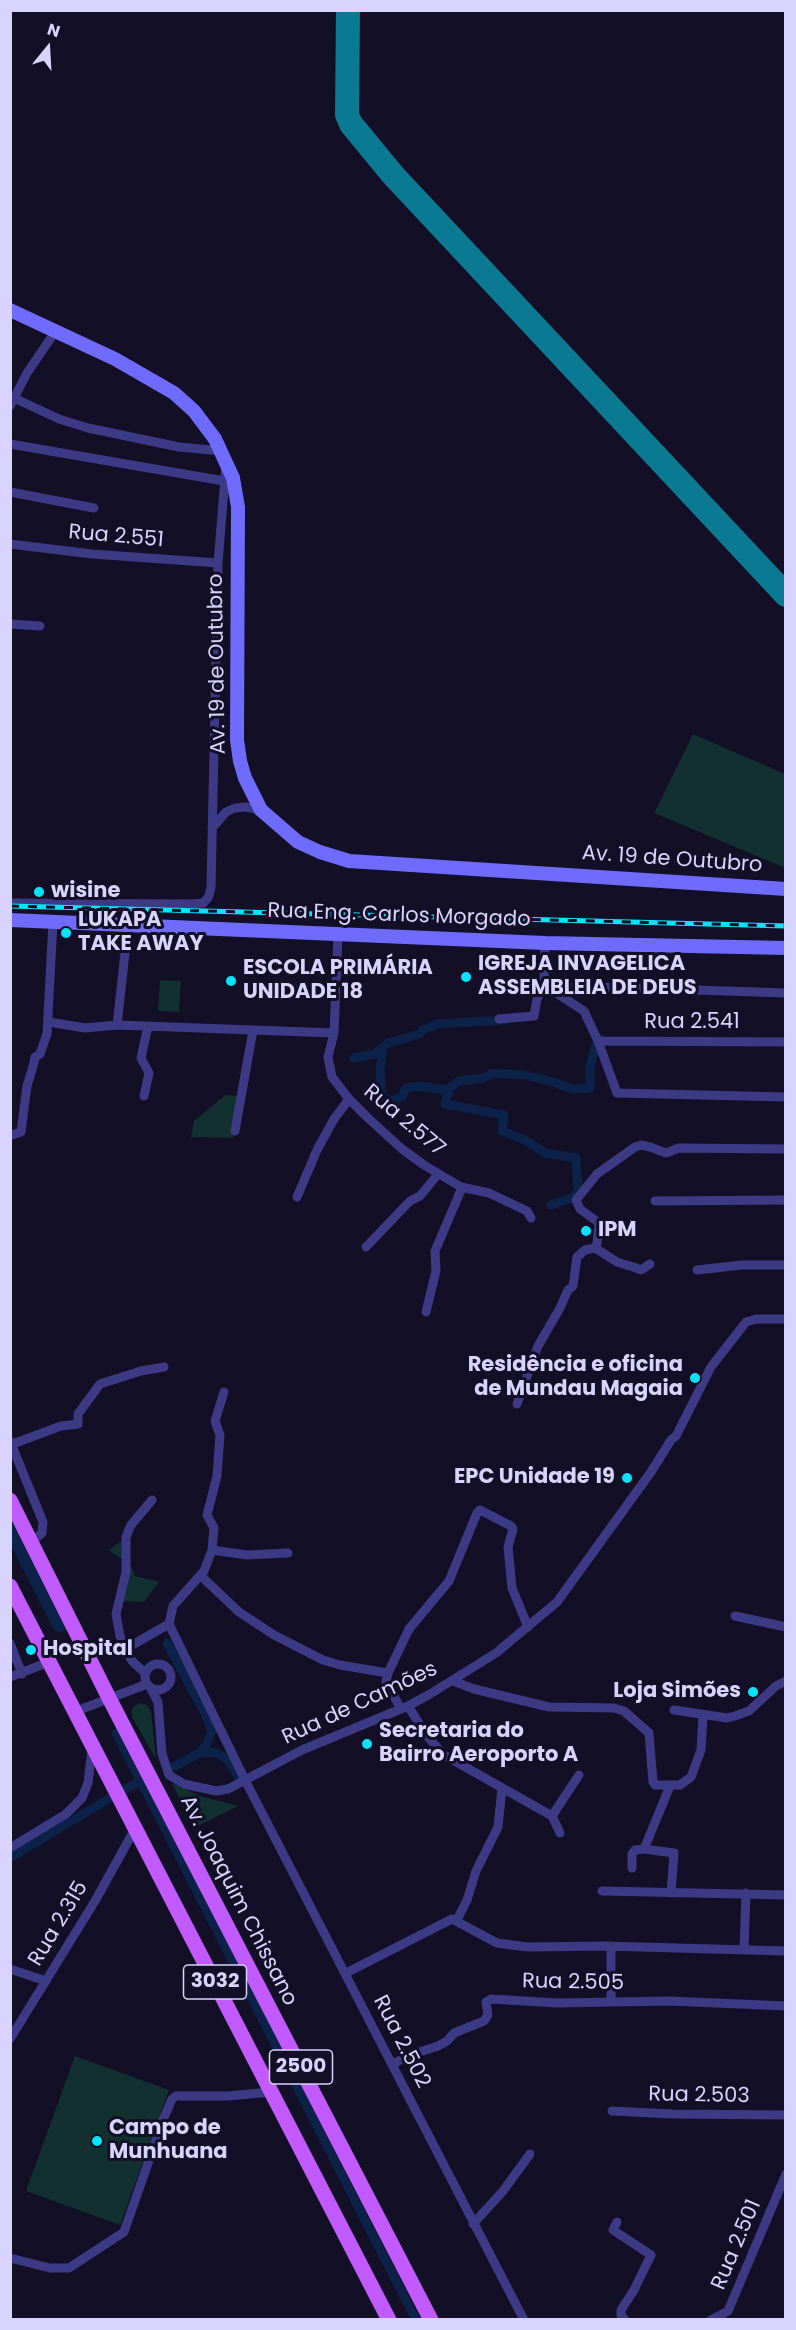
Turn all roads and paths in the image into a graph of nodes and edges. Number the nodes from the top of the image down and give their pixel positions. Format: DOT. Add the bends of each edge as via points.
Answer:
graph roads {
  1 [pos="10,310"];
  2 [pos="55,332"];
  3 [pos="12,402"];
  4 [pos="10,444"];
  5 [pos="224,456"];
  6 [pos="224,481"];
  7 [pos="10,492"];
  8 [pos="94,508"];
  9 [pos="10,544"];
  10 [pos="218,563"];
  11 [pos="10,624"];
  12 [pos="40,626"];
  13 [pos="261,810"];
  14 [pos="212,828"];
  15 [pos="786,889"];
  16 [pos="10,903"];
  17 [pos="10,920"];
  18 [pos="53,922"];
  19 [pos="128,926"];
  20 [pos="338,935"];
  21 [pos="545,943"];
  22 [pos="786,948"];
  23 [pos="544,985"];
  24 [pos="786,993"];
  25 [pos="499,1019"];
  26 [pos="49,1022"];
  27 [pos="117,1025"];
  28 [pos="148,1026"];
  29 [pos="253,1030"];
  30 [pos="334,1033"];
  31 [pos="598,1041"];
  32 [pos="786,1042"];
  33 [pos="144,1096"];
  34 [pos="786,1097"];
  35 [pos="349,1099"];
  36 [pos="235,1131"];
  37 [pos="12,1135"];
  38 [pos="786,1149"];
  39 [pos="438,1174"];
  40 [pos="461,1187"];
  41 [pos="297,1197"];
  42 [pos="786,1200"];
  43 [pos="655,1201"];
  44 [pos="531,1218"];
  45 [pos="366,1246"];
  46 [pos="595,1248"];
  47 [pos="650,1264"];
  48 [pos="786,1265"];
  49 [pos="697,1270"];
  50 [pos="426,1312"];
  51 [pos="786,1319"];
  52 [pos="164,1367"];
  53 [pos="224,1392"];
  54 [pos="518,1404"];
  55 [pos="11,1443"];
  56 [pos="10,1500"];
  57 [pos="152,1500"];
  58 [pos="33,1541"];
  59 [pos="212,1550"];
  60 [pos="288,1553"];
  61 [pos="201,1576"];
  62 [pos="10,1587"];
  63 [pos="735,1616"];
  64 [pos="169,1624"];
  65 [pos="528,1627"];
  66 [pos="786,1627"];
  67 [pos="10,1643"];
  68 [pos="125,1649"];
  69 [pos="50,1662"];
  70 [pos="388,1673"];
  71 [pos="22,1674"];
  72 [pos="10,1677"];
  73 [pos="453,1681"];
  74 [pos="148,1682"];
  75 [pos="786,1682"];
  76 [pos="109,1698"];
  77 [pos="404,1707"];
  78 [pos="674,1710"];
  79 [pos="74,1712"];
  80 [pos="703,1716"];
  81 [pos="92,1745"];
  82 [pos="579,1775"];
  83 [pos="245,1780"];
  84 [pos="670,1786"];
  85 [pos="502,1788"];
  86 [pos="552,1816"];
  87 [pos="136,1827"];
  88 [pos="560,1833"];
  89 [pos="10,1848"];
  90 [pos="644,1849"];
  91 [pos="632,1868"];
  92 [pos="602,1891"];
  93 [pos="671,1893"];
  94 [pos="746,1893"];
  95 [pos="786,1895"];
  96 [pos="457,1920"];
  97 [pos="611,1946"];
  98 [pos="744,1950"];
  99 [pos="786,1951"];
  100 [pos="10,1969"];
  101 [pos="346,1973"];
  102 [pos="46,1981"];
  103 [pos="611,2002"];
  104 [pos="786,2006"];
  105 [pos="10,2039"];
  106 [pos="392,2065"];
  107 [pos="271,2092"];
  108 [pos="612,2111"];
  109 [pos="786,2115"];
  110 [pos="530,2154"];
  111 [pos="786,2174"];
  112 [pos="617,2222"];
  113 [pos="473,2224"];
  114 [pos="10,2258"];
  115 [pos="389,2319"];
  116 [pos="432,2319"];
  117 [pos="524,2319"];
  118 [pos="625,2319"];
  119 [pos="711,2319"];
  1 -- 2 [label="street, Av. 19 de Outubro"];
  2 -- 3 [label="street"];
  2 -- 5 [label="street, Av. 19 de Outubro" via="115,359 174,393 205,423"];
  3 -- 5 [label="street" via="88,428"];
  4 -- 6 [label="street"];
  5 -- 6 [label="street"];
  5 -- 13 [label="street, Av. 19 de Outubro" via="238,507 237,740 245,778"];
  6 -- 10 [label="street"];
  7 -- 8 [label="street"];
  9 -- 10 [label="street, Rua 2.551"];
  10 -- 14 [label="street"];
  11 -- 12 [label="street"];
  13 -- 14 [label="street" via="235,808"];
  13 -- 15 [label="street, Av. 19 de Outubro" via="298,842 349,861"];
  14 -- 16 [label="street" via="210,888 203,903"];
  17 -- 18 [label="street, Rua Eng. Carlos Morgado"];
  18 -- 19 [label="street, Rua Eng. Carlos Morgado"];
  18 -- 26 [label="street"];
  19 -- 20 [label="street, Rua Eng. Carlos Morgado"];
  19 -- 27 [label="street"];
  20 -- 21 [label="street, Rua Eng. Carlos Morgado"];
  20 -- 30 [label="street, Rua 2.577"];
  21 -- 22 [label="street, Rua Eng. Carlos Morgado"];
  21 -- 23 [label="street"];
  23 -- 24 [label="street"];
  23 -- 25 [label="street" via="534,1016"];
  23 -- 31 [label="street" via="584,1011"];
  26 -- 27 [label="street" via="85,1028"];
  26 -- 37 [label="street" via="44,1047 35,1058 27,1086 22,1127"];
  27 -- 28 [label="street"];
  28 -- 29 [label="street"];
  28 -- 33 [label="street" via="141,1058 149,1073"];
  29 -- 30 [label="street"];
  29 -- 36 [label="street"];
  30 -- 35 [label="street, Rua 2.577" via="329,1067"];
  31 -- 32 [label="street, Rua 2.541"];
  31 -- 34 [label="street" via="617,1093"];
  35 -- 39 [label="street, Rua 2.577" via="402,1149"];
  35 -- 41 [label="street" via="316,1150"];
  38 -- 46 [label="street" via="679,1148 663,1153 650,1146 635,1147 610,1164 576,1200 598,1223"];
  39 -- 40 [label="street, Rua 2.577"];
  39 -- 45 [label="street"];
  40 -- 44 [label="street, Rua 2.577" via="497,1197 530,1213"];
  40 -- 50 [label="street" via="437,1246"];
  42 -- 43 [label="street"];
  46 -- 47 [label="street" via="633,1268"];
  46 -- 54 [label="street" via="577,1257 573,1286 538,1346"];
  48 -- 49 [label="street"];
  51 -- 65 [label="street, Rua de Camões" via="756,1318 738,1331 711,1367 676,1436 579,1575 557,1602"];
  52 -- 55 [label="street" via="100,1384 78,1414 78,1424"];
  53 -- 59 [label="street" via="215,1421 220,1435 217,1476 207,1515 214,1528"];
  55 -- 58 [label="street" via="43,1522 42,1533"];
  56 -- 58 [label="main road, Av. Joaquim Chissano / 2500"];
  57 -- 68 [label="street" via="126,1537 126,1572 116,1614"];
  58 -- 76 [label="main road, Av. Joaquim Chissano / 2500"];
  59 -- 60 [label="street" via="247,1555"];
  59 -- 61 [label="street"];
  61 -- 64 [label="street" via="173,1606"];
  61 -- 70 [label="street" via="239,1612 273,1635 323,1660"];
  62 -- 69 [label="main road, 3032"];
  63 -- 66 [label="street"];
  64 -- 68 [label="street"];
  64 -- 83 [label="street, Rua 2.502"];
  65 -- 70 [label="street" via="512,1588 508,1547 512,1526 480,1510 449,1581 409,1629"];
  65 -- 73 [label="street, Rua de Camões"];
  67 -- 71 [label="street"];
  68 -- 74 [label="street"];
  69 -- 71 [label="street"];
  69 -- 79 [label="main road, 3032"];
  70 -- 77 [label="street" via="386,1682"];
  71 -- 72 [label="street"];
  73 -- 77 [label="street, Rua de Camões"];
  73 -- 84 [label="street" via="549,1707 624,1711 649,1733 653,1784"];
  74 -- 76 [label="street"];
  74 -- 83 [label="street, Rua de Camões" via="158,1702 162,1754 169,1775 184,1784 216,1791"];
  75 -- 80 [label="street" via="776,1686 749,1711 727,1718"];
  76 -- 79 [label="street"];
  76 -- 116 [label="main road, Av. Joaquim Chissano / 2500"];
  77 -- 83 [label="street, Rua de Camões" via="302,1750"];
  77 -- 85 [label="street" via="444,1755"];
  78 -- 80 [label="street"];
  79 -- 81 [label="main road, 3032"];
  80 -- 84 [label="street" via="698,1762 686,1783"];
  81 -- 87 [label="main road, 3032"];
  81 -- 89 [label="street" via="88,1783 82,1798 66,1814"];
  82 -- 86 [label="street"];
  83 -- 101 [label="street, Rua 2.502"];
  84 -- 90 [label="street"];
  85 -- 86 [label="street"];
  85 -- 96 [label="street" via="498,1827"];
  86 -- 88 [label="street"];
  87 -- 102 [label="street, Rua 2.315"];
  87 -- 107 [label="main road, 3032"];
  90 -- 91 [label="street" via="634,1852"];
  90 -- 93 [label="street" via="674,1853"];
  92 -- 93 [label="street"];
  93 -- 94 [label="street"];
  94 -- 95 [label="street"];
  94 -- 98 [label="street"];
  96 -- 97 [label="street" via="505,1945"];
  96 -- 101 [label="street" via="448,1920"];
  97 -- 98 [label="street"];
  97 -- 103 [label="street"];
  98 -- 99 [label="street"];
  100 -- 102 [label="street"];
  101 -- 106 [label="street, Rua 2.502"];
  102 -- 105 [label="street, Rua 2.315"];
  103 -- 104 [label="street, Rua 2.505"];
  103 -- 106 [label="street, Rua 2.505" via="491,1999 486,2002 488,2015 484,2021"];
  106 -- 113 [label="street, Rua 2.502"];
  107 -- 114 [label="street" via="176,2096 124,2232 69,2268 50,2268"];
  107 -- 115 [label="main road, 3032"];
  108 -- 109 [label="street, Rua 2.503"];
  110 -- 113 [label="street" via="503,2192"];
  111 -- 119 [label="street, Rua 2.501" via="728,2312"];
  112 -- 118 [label="street" via="613,2230 651,2254 621,2310"];
  113 -- 117 [label="street, Rua 2.502"];
}
